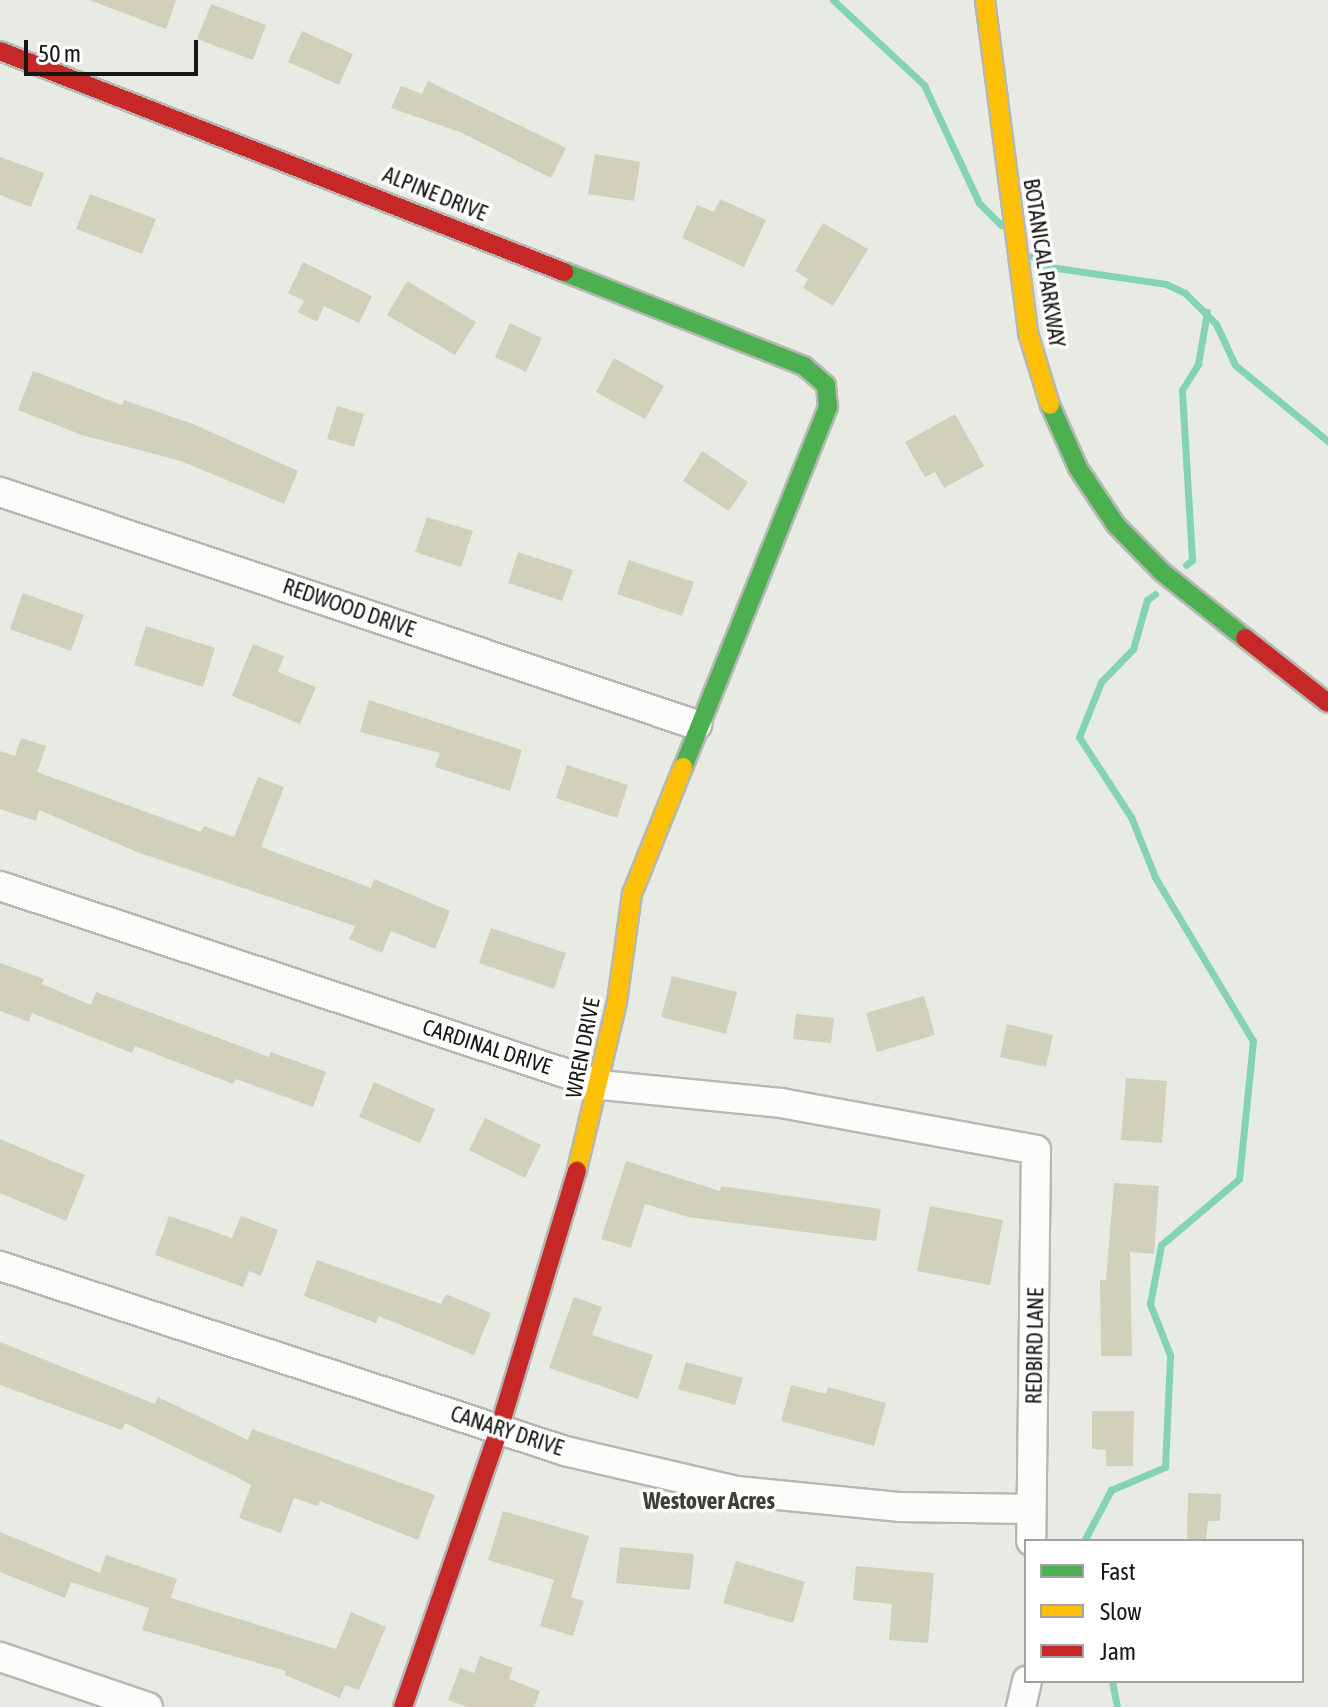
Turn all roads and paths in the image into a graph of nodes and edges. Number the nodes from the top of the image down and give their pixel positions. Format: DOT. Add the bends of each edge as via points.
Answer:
graph roads {
  1 [pos="985,0"];
  2 [pos="0,51"];
  3 [pos="828,407"];
  4 [pos="0,492"];
  5 [pos="1328,703"];
  6 [pos="697,725"];
  7 [pos="0,886"];
  8 [pos="601,1085"];
  9 [pos="1036,1150"];
  10 [pos="0,1266"];
  11 [pos="499,1429"];
  12 [pos="1031,1509"];
  13 [pos="1031,1539"];
  14 [pos="0,1657"];
  15 [pos="1027,1683"];
  16 [pos="148,1707"];
  17 [pos="403,1707"];
  18 [pos="1021,1707"];
  1 -- 5 [label="street, BOTANICAL PARKWAY" via="1028,333 1051,409 1078,468 1116,525 1195,601"];
  2 -- 3 [label="street, ALPINE DRIVE" via="804,366 826,385"];
  3 -- 6 [label="street, WREN DRIVE"];
  4 -- 6 [label="street, REDWOOD DRIVE"];
  6 -- 8 [label="street, WREN DRIVE" via="632,894"];
  7 -- 8 [label="street, CARDINAL DRIVE"];
  8 -- 9 [label="street, CARDINAL DRIVE" via="781,1103"];
  8 -- 11 [label="street, WREN DRIVE"];
  9 -- 12 [label="street, REDBIRD LANE"];
  10 -- 11 [label="street, CANARY DRIVE"];
  11 -- 12 [label="street, CANARY DRIVE" via="737,1491 901,1507"];
  11 -- 17 [label="street, WREN DRIVE"];
  12 -- 13 [label="street, REDBIRD LANE"];
  14 -- 16 [label="street"];
  15 -- 18 [label="street"];
}
